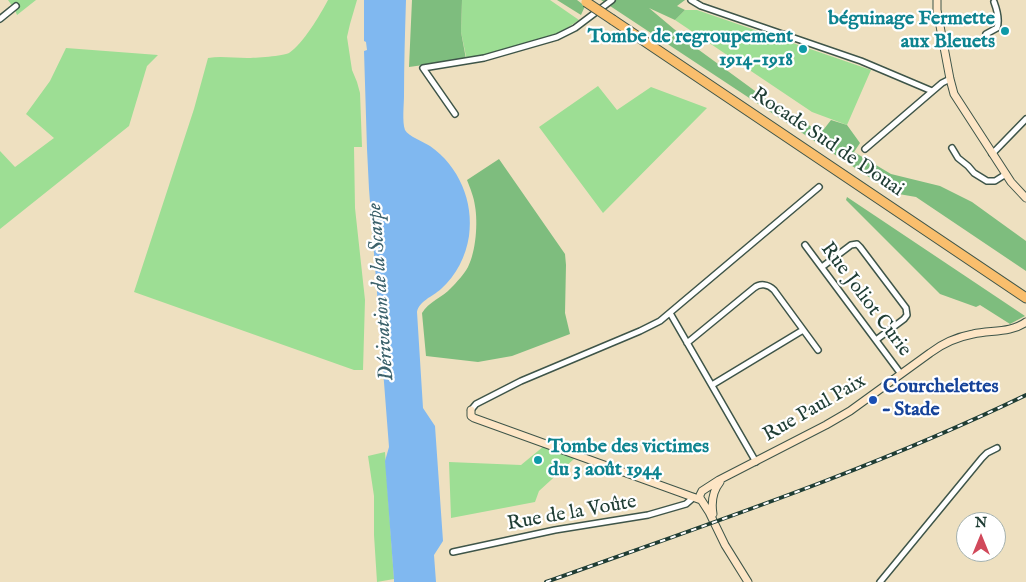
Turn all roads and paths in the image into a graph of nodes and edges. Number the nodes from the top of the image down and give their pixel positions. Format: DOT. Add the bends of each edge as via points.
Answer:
graph roads {
  1 [pos="612,0"];
  2 [pos="692,0"];
  3 [pos="936,0"];
  4 [pos="941,0"];
  5 [pos="587,1"];
  6 [pos="994,2"];
  7 [pos="16,6"];
  8 [pos="939,17"];
  9 [pos="0,19"];
  10 [pos="989,39"];
  11 [pos="950,79"];
  12 [pos="932,91"];
  13 [pos="455,114"];
  14 [pos="1026,119"];
  15 [pos="952,148"];
  16 [pos="865,149"];
  17 [pos="992,154"];
  18 [pos="1006,174"];
  19 [pos="819,187"];
  20 [pos="1026,198"];
  21 [pos="805,245"];
  22 [pos="822,267"];
  23 [pos="1025,294"];
  24 [pos="670,313"];
  25 [pos="1026,322"];
  26 [pos="803,330"];
  27 [pos="876,340"];
  28 [pos="687,343"];
  29 [pos="818,350"];
  30 [pos="901,374"];
  31 [pos="712,386"];
  32 [pos="471,410"];
  33 [pos="997,448"];
  34 [pos="756,462"];
  35 [pos="726,477"];
  36 [pos="703,490"];
  37 [pos="685,494"];
  38 [pos="712,497"];
  39 [pos="699,499"];
  40 [pos="714,520"];
  41 [pos="453,552"];
  42 [pos="748,582"];
  43 [pos="880,582"];
  1 -- 13 [label="street" via="558,38 492,56 424,68"];
  2 -- 12 [label="street" via="861,61"];
  3 -- 8 [label="street"];
  4 -- 8 [label="street"];
  5 -- 23 [label="highway, Rocade Sud de Douai"];
  6 -- 10 [label="street" via="998,25 986,34"];
  7 -- 9 [label="street"];
  8 -- 11 [label="street"];
  11 -- 12 [label="street"];
  11 -- 17 [label="street" via="956,97"];
  12 -- 16 [label="street"];
  14 -- 17 [label="street"];
  15 -- 18 [label="street" via="958,158 987,181 995,181"];
  17 -- 18 [label="street"];
  18 -- 20 [label="street"];
  19 -- 24 [label="street"];
  21 -- 22 [label="street, Rue Joliot Curie"];
  22 -- 27 [label="street, Rue Joliot Curie"];
  22 -- 27 [label="street" via="855,244 906,308 904,319"];
  24 -- 28 [label="street"];
  24 -- 32 [label="street" via="640,332 521,380 476,404"];
  25 -- 30 [label="street, Rue Paul Paix" via="1015,328 952,340"];
  26 -- 28 [label="street" via="774,290 761,284"];
  26 -- 29 [label="street"];
  26 -- 31 [label="street"];
  27 -- 30 [label="street, Rue Joliot Curie"];
  28 -- 31 [label="street"];
  30 -- 34 [label="street, Rue Paul Paix" via="845,415"];
  31 -- 34 [label="street"];
  32 -- 37 [label="street" via="474,418"];
  33 -- 43 [label="street" via="982,458"];
  34 -- 35 [label="street, Rue Paul Paix"];
  35 -- 36 [label="street, Rue Paul Paix"];
  35 -- 38 [label="street, Rue Paul Paix" via="718,484"];
  36 -- 37 [label="street, Rue Paul Paix"];
  36 -- 38 [label="street" via="710,491"];
  36 -- 39 [label="street"];
  37 -- 39 [label="street"];
  38 -- 39 [label="street" via="707,502"];
  38 -- 40 [label="street"];
  39 -- 40 [label="street"];
  39 -- 41 [label="street, Rue de la Voûte" via="648,515 555,530"];
  40 -- 42 [label="street" via="725,546"];
}
